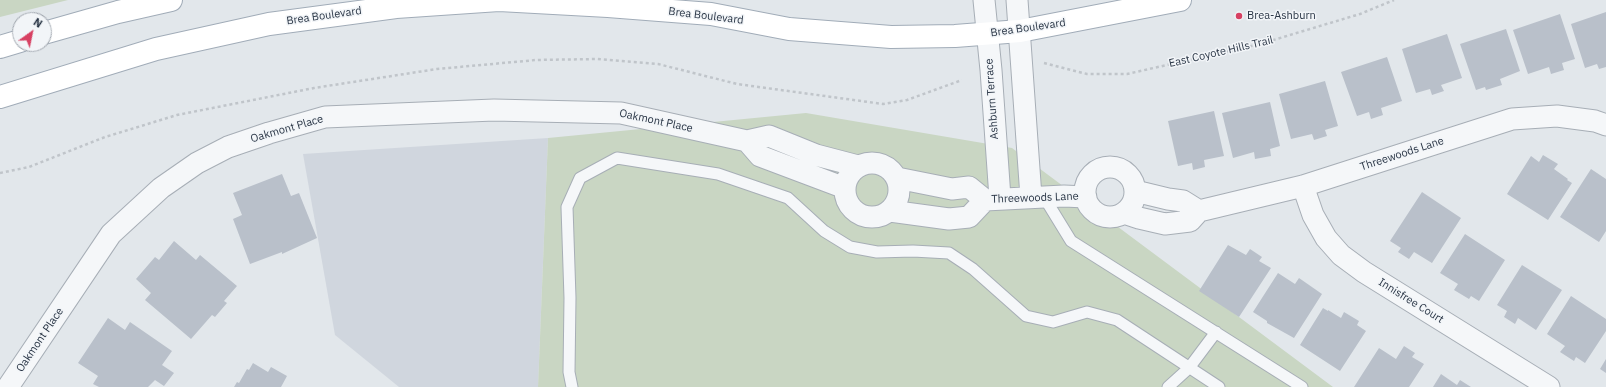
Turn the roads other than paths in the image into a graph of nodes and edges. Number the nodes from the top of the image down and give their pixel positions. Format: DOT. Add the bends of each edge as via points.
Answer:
graph roads {
  1 [pos="171,0"];
  2 [pos="984,0"];
  3 [pos="1017,0"];
  4 [pos="1180,0"];
  5 [pos="1020,31"];
  6 [pos="52,32"];
  7 [pos="988,34"];
  8 [pos="12,43"];
  9 [pos="0,47"];
  10 [pos="0,97"];
  11 [pos="1606,125"];
  12 [pos="747,141"];
  13 [pos="858,166"];
  14 [pos="897,178"];
  15 [pos="1303,186"];
  16 [pos="845,188"];
  17 [pos="1135,191"];
  18 [pos="1038,197"];
  19 [pos="1086,197"];
  20 [pos="992,199"];
  21 [pos="890,211"];
  22 [pos="1199,211"];
  23 [pos="1124,213"];
  24 [pos="1216,332"];
  25 [pos="1189,368"];
  26 [pos="8,387"];
  27 [pos="572,387"];
  28 [pos="1168,387"];
  29 [pos="1219,387"];
  30 [pos="1302,387"];
  31 [pos="1549,387"];
  1 -- 6 [label="main road" via="118,12"];
  2 -- 7 [label="street, Ashburn Terrace"];
  3 -- 5 [label="street"];
  4 -- 5 [label="main road, Brea Boulevard"];
  5 -- 7 [label="main road, Brea Boulevard"];
  5 -- 18 [label="street"];
  7 -- 10 [label="main road, Brea Boulevard" via="891,37 789,29 711,14 499,0 396,7 269,24 156,49"];
  7 -- 20 [label="street, Ashburn Terrace"];
  8 -- 9 [label="main road"];
  11 -- 15 [label="street, Threewoods Lane" via="1557,116 1512,119"];
  12 -- 13 [label="street, Oakmont Place" via="769,136 816,155"];
  12 -- 16 [label="street" via="760,156"];
  12 -- 26 [label="street, Oakmont Place" via="621,113 502,110 325,117 270,133 228,147 197,163 161,188 111,234"];
  13 -- 14 [label="street" via="867,163 880,164 892,171"];
  13 -- 16 [label="street" via="847,180"];
  14 -- 20 [label="street" via="952,189 969,187"];
  14 -- 21 [label="street" via="899,196"];
  15 -- 22 [label="street, Threewoods Lane"];
  15 -- 31 [label="street, Innisfree Court" via="1319,226 1341,255 1364,272"];
  16 -- 21 [label="street" via="850,206 856,212 873,217 882,216"];
  17 -- 19 [label="street" via="1126,173 1106,168 1092,175 1086,189"];
  17 -- 22 [label="street" via="1183,201"];
  17 -- 23 [label="street" via="1131,207"];
  18 -- 19 [label="street, Threewoods Lane"];
  18 -- 20 [label="street, Threewoods Lane"];
  18 -- 24 [label="lane" via="1071,241"];
  19 -- 23 [label="street" via="1092,209 1100,215 1116,217"];
  20 -- 21 [label="street" via="968,217 949,219"];
  22 -- 23 [label="street, Threewoods Lane" via="1190,221 1165,224"];
  24 -- 25 [label="lane"];
  24 -- 30 [label="lane"];
  25 -- 27 [label="lane" via="1118,320 1088,312 1053,322 1026,316 973,269 949,253 913,250 877,252 850,247 824,231 788,198 718,174 618,158 580,178 567,207 569,372"];
  25 -- 28 [label="lane"];
  25 -- 29 [label="lane"];
}
